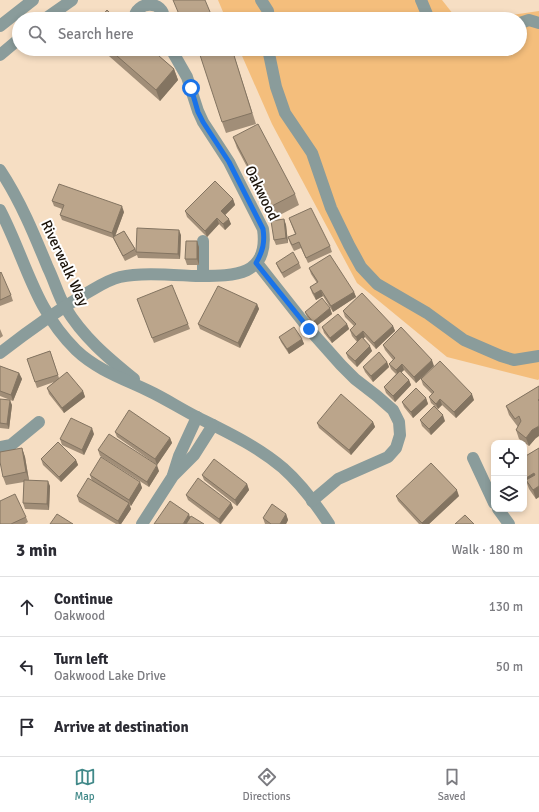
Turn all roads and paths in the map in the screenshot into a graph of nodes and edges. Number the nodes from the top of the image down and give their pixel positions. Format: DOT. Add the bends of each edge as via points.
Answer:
graph roads {
  1 [pos="33,0"];
  2 [pos="72,0"];
  3 [pos="261,0"];
  4 [pos="421,0"];
  5 [pos="18,12"];
  6 [pos="55,12"];
  7 [pos="135,12"];
  8 [pos="162,12"];
  9 [pos="268,12"];
  10 [pos="427,12"];
  11 [pos="12,17"];
  12 [pos="527,21"];
  13 [pos="539,23"];
  14 [pos="0,26"];
  15 [pos="12,45"];
  16 [pos="0,55"];
  17 [pos="175,56"];
  18 [pos="269,56"];
  19 [pos="0,170"];
  20 [pos="0,210"];
  21 [pos="203,241"];
  22 [pos="256,263"];
  23 [pos="203,276"];
  24 [pos="65,306"];
  25 [pos="49,317"];
  26 [pos="0,353"];
  27 [pos="539,356"];
  28 [pos="151,392"];
  29 [pos="197,417"];
  30 [pos="39,422"];
  31 [pos="213,425"];
  32 [pos="0,447"];
  33 [pos="473,458"];
  34 [pos="173,476"];
  35 [pos="491,497"];
  36 [pos="312,501"];
  37 [pos="500,512"];
  38 [pos="142,524"];
  39 [pos="329,524"];
  40 [pos="509,524"];
  1 -- 5 [label="street"];
  2 -- 6 [label="street"];
  3 -- 9 [label="street"];
  4 -- 10 [label="street"];
  7 -- 8 [label="street" via="142,4 148,3 158,6"];
  11 -- 14 [label="street"];
  12 -- 13 [label="street"];
  15 -- 16 [label="street"];
  17 -- 22 [label="street, Oakwood" via="187,77 203,122 229,162 263,229 265,241"];
  18 -- 27 [label="street" via="285,112 312,154 331,208 349,245 361,267 376,284 427,312 464,340 514,360"];
  19 -- 24 [label="street, Riverwalk Way" via="28,219"];
  20 -- 25 [label="street, Riverwalk Way" via="39,300"];
  21 -- 23 [label="street"];
  22 -- 23 [label="street" via="247,271 236,275"];
  22 -- 36 [label="street" via="341,365 392,410 399,422 400,435 396,448 388,457 338,480"];
  23 -- 24 [label="street" via="120,277 102,284"];
  24 -- 25 [label="street"];
  24 -- 28 [label="street, Riverwalk Way" via="103,354"];
  25 -- 26 [label="street"];
  25 -- 28 [label="street, Riverwalk Way" via="68,342 97,367"];
  28 -- 29 [label="street, Riverwalk Way"];
  29 -- 31 [label="street, Riverwalk Way"];
  29 -- 34 [label="street"];
  30 -- 32 [label="street" via="11,445"];
  31 -- 34 [label="street" via="194,455"];
  31 -- 36 [label="street, Riverwalk Way" via="248,443 272,460 294,479"];
  33 -- 35 [label="street"];
  34 -- 38 [label="street"];
  36 -- 39 [label="street, Riverwalk Way"];
  37 -- 40 [label="street"];
}
